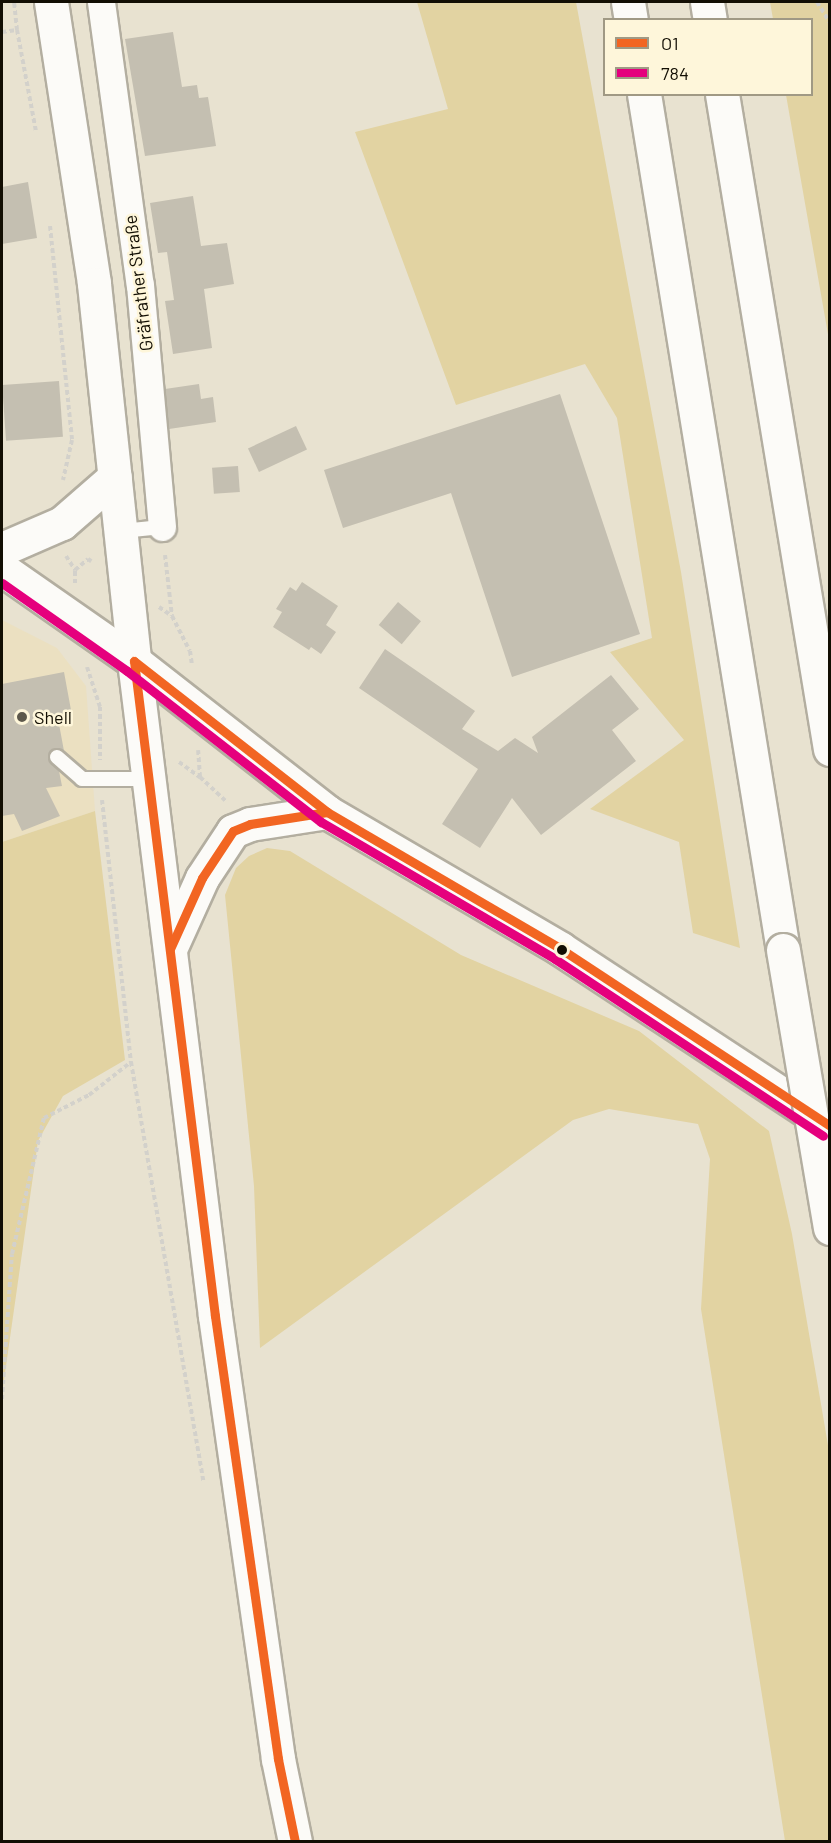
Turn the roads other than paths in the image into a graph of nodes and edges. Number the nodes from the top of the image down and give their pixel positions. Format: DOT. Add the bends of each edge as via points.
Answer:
graph roads {
  1 [pos="51,2"];
  2 [pos="101,2"];
  3 [pos="628,2"];
  4 [pos="707,2"];
  5 [pos="631,18"];
  6 [pos="710,18"];
  7 [pos="644,96"];
  8 [pos="722,96"];
  9 [pos="115,477"];
  10 [pos="162,527"];
  11 [pos="122,531"];
  12 [pos="2,549"];
  13 [pos="2,569"];
  14 [pos="134,661"];
  15 [pos="830,748"];
  16 [pos="57,757"];
  17 [pos="147,779"];
  18 [pos="327,812"];
  19 [pos="170,949"];
  20 [pos="830,1126"];
  21 [pos="830,1228"];
  22 [pos="295,1842"];
  1 -- 9 [label="main road" via="94,284"];
  2 -- 10 [label="street, Gräfrather Straße" via="140,285"];
  3 -- 5 [label="main road"];
  4 -- 6 [label="main road"];
  7 -- 21 [label="main road, bridge"];
  8 -- 15 [label="main road"];
  9 -- 11 [label="main road"];
  9 -- 12 [label="main road" via="50,530"];
  10 -- 11 [label="lane"];
  11 -- 14 [label="main road"];
  13 -- 14 [label="main road"];
  14 -- 17 [label="main road"];
  14 -- 18 [label="main road"];
  16 -- 17 [label="lane" via="82,779"];
  17 -- 19 [label="main road"];
  18 -- 19 [label="main road" via="250,824 233,831 202,878"];
  18 -- 20 [label="main road" via="561,949"];
  19 -- 22 [label="main road" via="215,1316 278,1759"];
}
